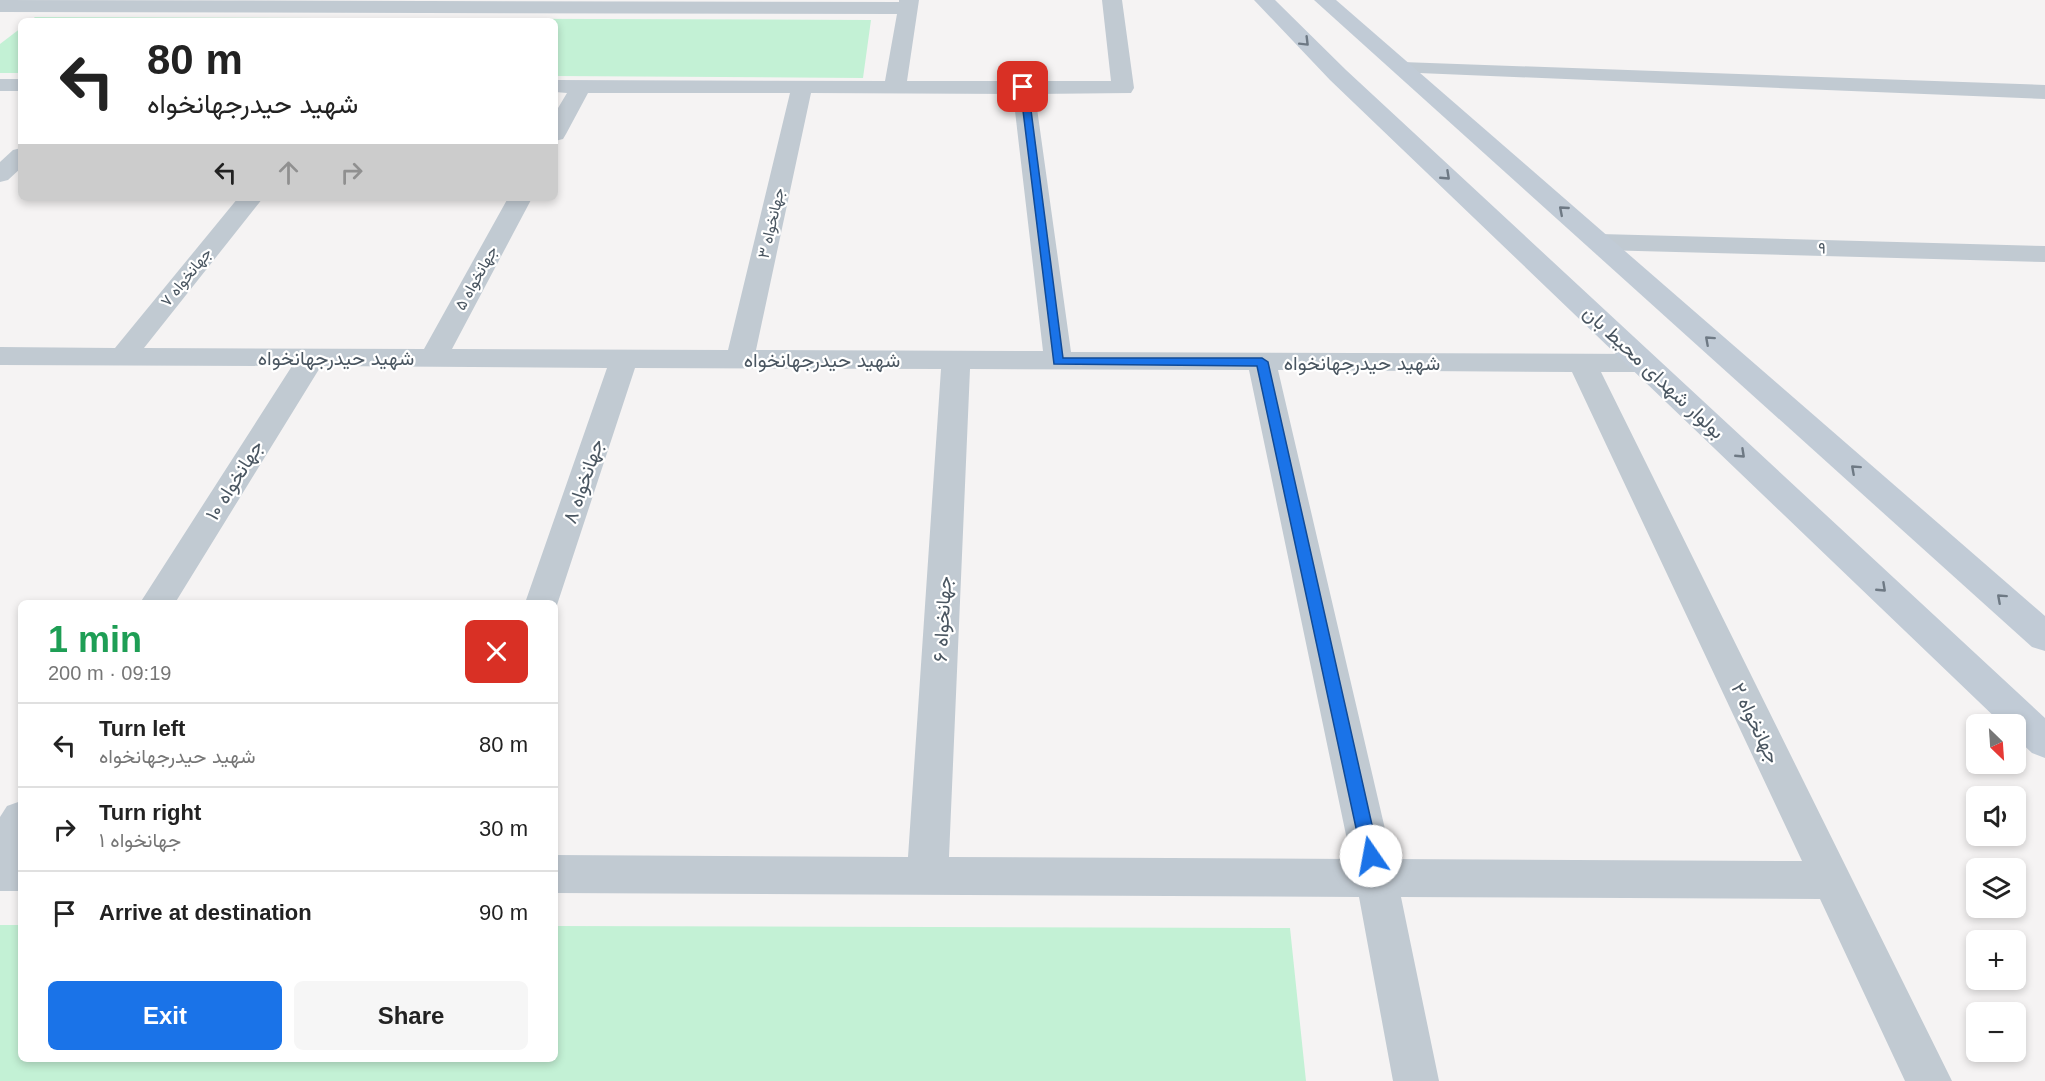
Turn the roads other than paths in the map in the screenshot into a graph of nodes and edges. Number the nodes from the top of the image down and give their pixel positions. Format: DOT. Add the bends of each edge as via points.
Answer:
graph roads {
  1 [pos="1113,0"];
  2 [pos="1264,0"];
  3 [pos="1324,0"];
  4 [pos="62,3"];
  5 [pos="273,3"];
  6 [pos="485,4"];
  7 [pos="704,4"];
  8 [pos="908,4"];
  9 [pos="0,6"];
  10 [pos="1399,66"];
  11 [pos="1354,72"];
  12 [pos="0,85"];
  13 [pos="18,85"];
  14 [pos="558,86"];
  15 [pos="581,86"];
  16 [pos="802,87"];
  17 [pos="895,87"];
  18 [pos="1023,87"];
  19 [pos="2045,92"];
  20 [pos="558,128"];
  21 [pos="18,159"];
  22 [pos="0,175"];
  23 [pos="249,201"];
  24 [pos="518,201"];
  25 [pos="1600,242"];
  26 [pos="2045,254"];
  27 [pos="0,357"];
  28 [pos="122,357"];
  29 [pos="312,358"];
  30 [pos="433,359"];
  31 [pos="624,359"];
  32 [pos="740,360"];
  33 [pos="956,361"];
  34 [pos="1058,362"];
  35 [pos="1262,362"];
  36 [pos="1645,363"];
  37 [pos="1583,364"];
  38 [pos="159,600"];
  39 [pos="543,600"];
  40 [pos="2045,637"];
  41 [pos="2045,742"];
  42 [pos="18,824"];
  43 [pos="0,852"];
  44 [pos="0,872"];
  45 [pos="18,872"];
  46 [pos="558,874"];
  47 [pos="927,876"];
  48 [pos="1376,879"];
  49 [pos="1832,880"];
  50 [pos="1416,1081"];
  51 [pos="1929,1081"];
  1 -- 18 [label="street" via="1123,88"];
  2 -- 11 [label="street, بولوار شهدای محیط بان, one-way"];
  3 -- 10 [label="street"];
  4 -- 5 [label="street"];
  4 -- 9 [label="street"];
  5 -- 6 [label="street"];
  6 -- 7 [label="street"];
  7 -- 8 [label="street"];
  8 -- 17 [label="street"];
  10 -- 11 [label="street"];
  10 -- 19 [label="street"];
  25 -- 10 [label="street, one-way"];
  11 -- 36 [label="street, بولوار شهدای محیط بان, one-way"];
  12 -- 13 [label="street"];
  14 -- 15 [label="street"];
  15 -- 16 [label="street"];
  15 -- 20 [label="street"];
  16 -- 17 [label="street"];
  16 -- 32 [label="street, جهانخواه ۳"];
  17 -- 18 [label="street"];
  18 -- 34 [label="street"];
  21 -- 22 [label="street"];
  23 -- 28 [label="street, جهانخواه ۷"];
  24 -- 30 [label="street, جهانخواه ۵"];
  25 -- 26 [label="street, ۹"];
  40 -- 25 [label="street, one-way"];
  27 -- 28 [label="street, شهید حیدرجهانخواه"];
  28 -- 29 [label="street, شهید حیدرجهانخواه"];
  29 -- 30 [label="street, شهید حیدرجهانخواه"];
  29 -- 38 [label="street, جهانخواه ۱۰"];
  30 -- 31 [label="street, شهید حیدرجهانخواه"];
  31 -- 32 [label="street, شهید حیدرجهانخواه"];
  31 -- 39 [label="street, جهانخواه ۸"];
  32 -- 33 [label="street, شهید حیدرجهانخواه"];
  33 -- 34 [label="street, شهید حیدرجهانخواه"];
  33 -- 47 [label="street, جهانخواه ۶"];
  34 -- 35 [label="street, شهید حیدرجهانخواه"];
  35 -- 37 [label="street, شهید حیدرجهانخواه"];
  35 -- 48 [label="street"];
  36 -- 37 [label="street, شهید حیدرجهانخواه"];
  36 -- 41 [label="street, بولوار شهدای محیط بان, one-way"];
  37 -- 49 [label="street, جهانخواه ۲"];
  42 -- 43 [label="street"];
  44 -- 45 [label="street"];
  46 -- 47 [label="street"];
  47 -- 48 [label="street"];
  48 -- 49 [label="street"];
  48 -- 50 [label="street"];
  49 -- 51 [label="street, جهانخواه ۲"];
}
